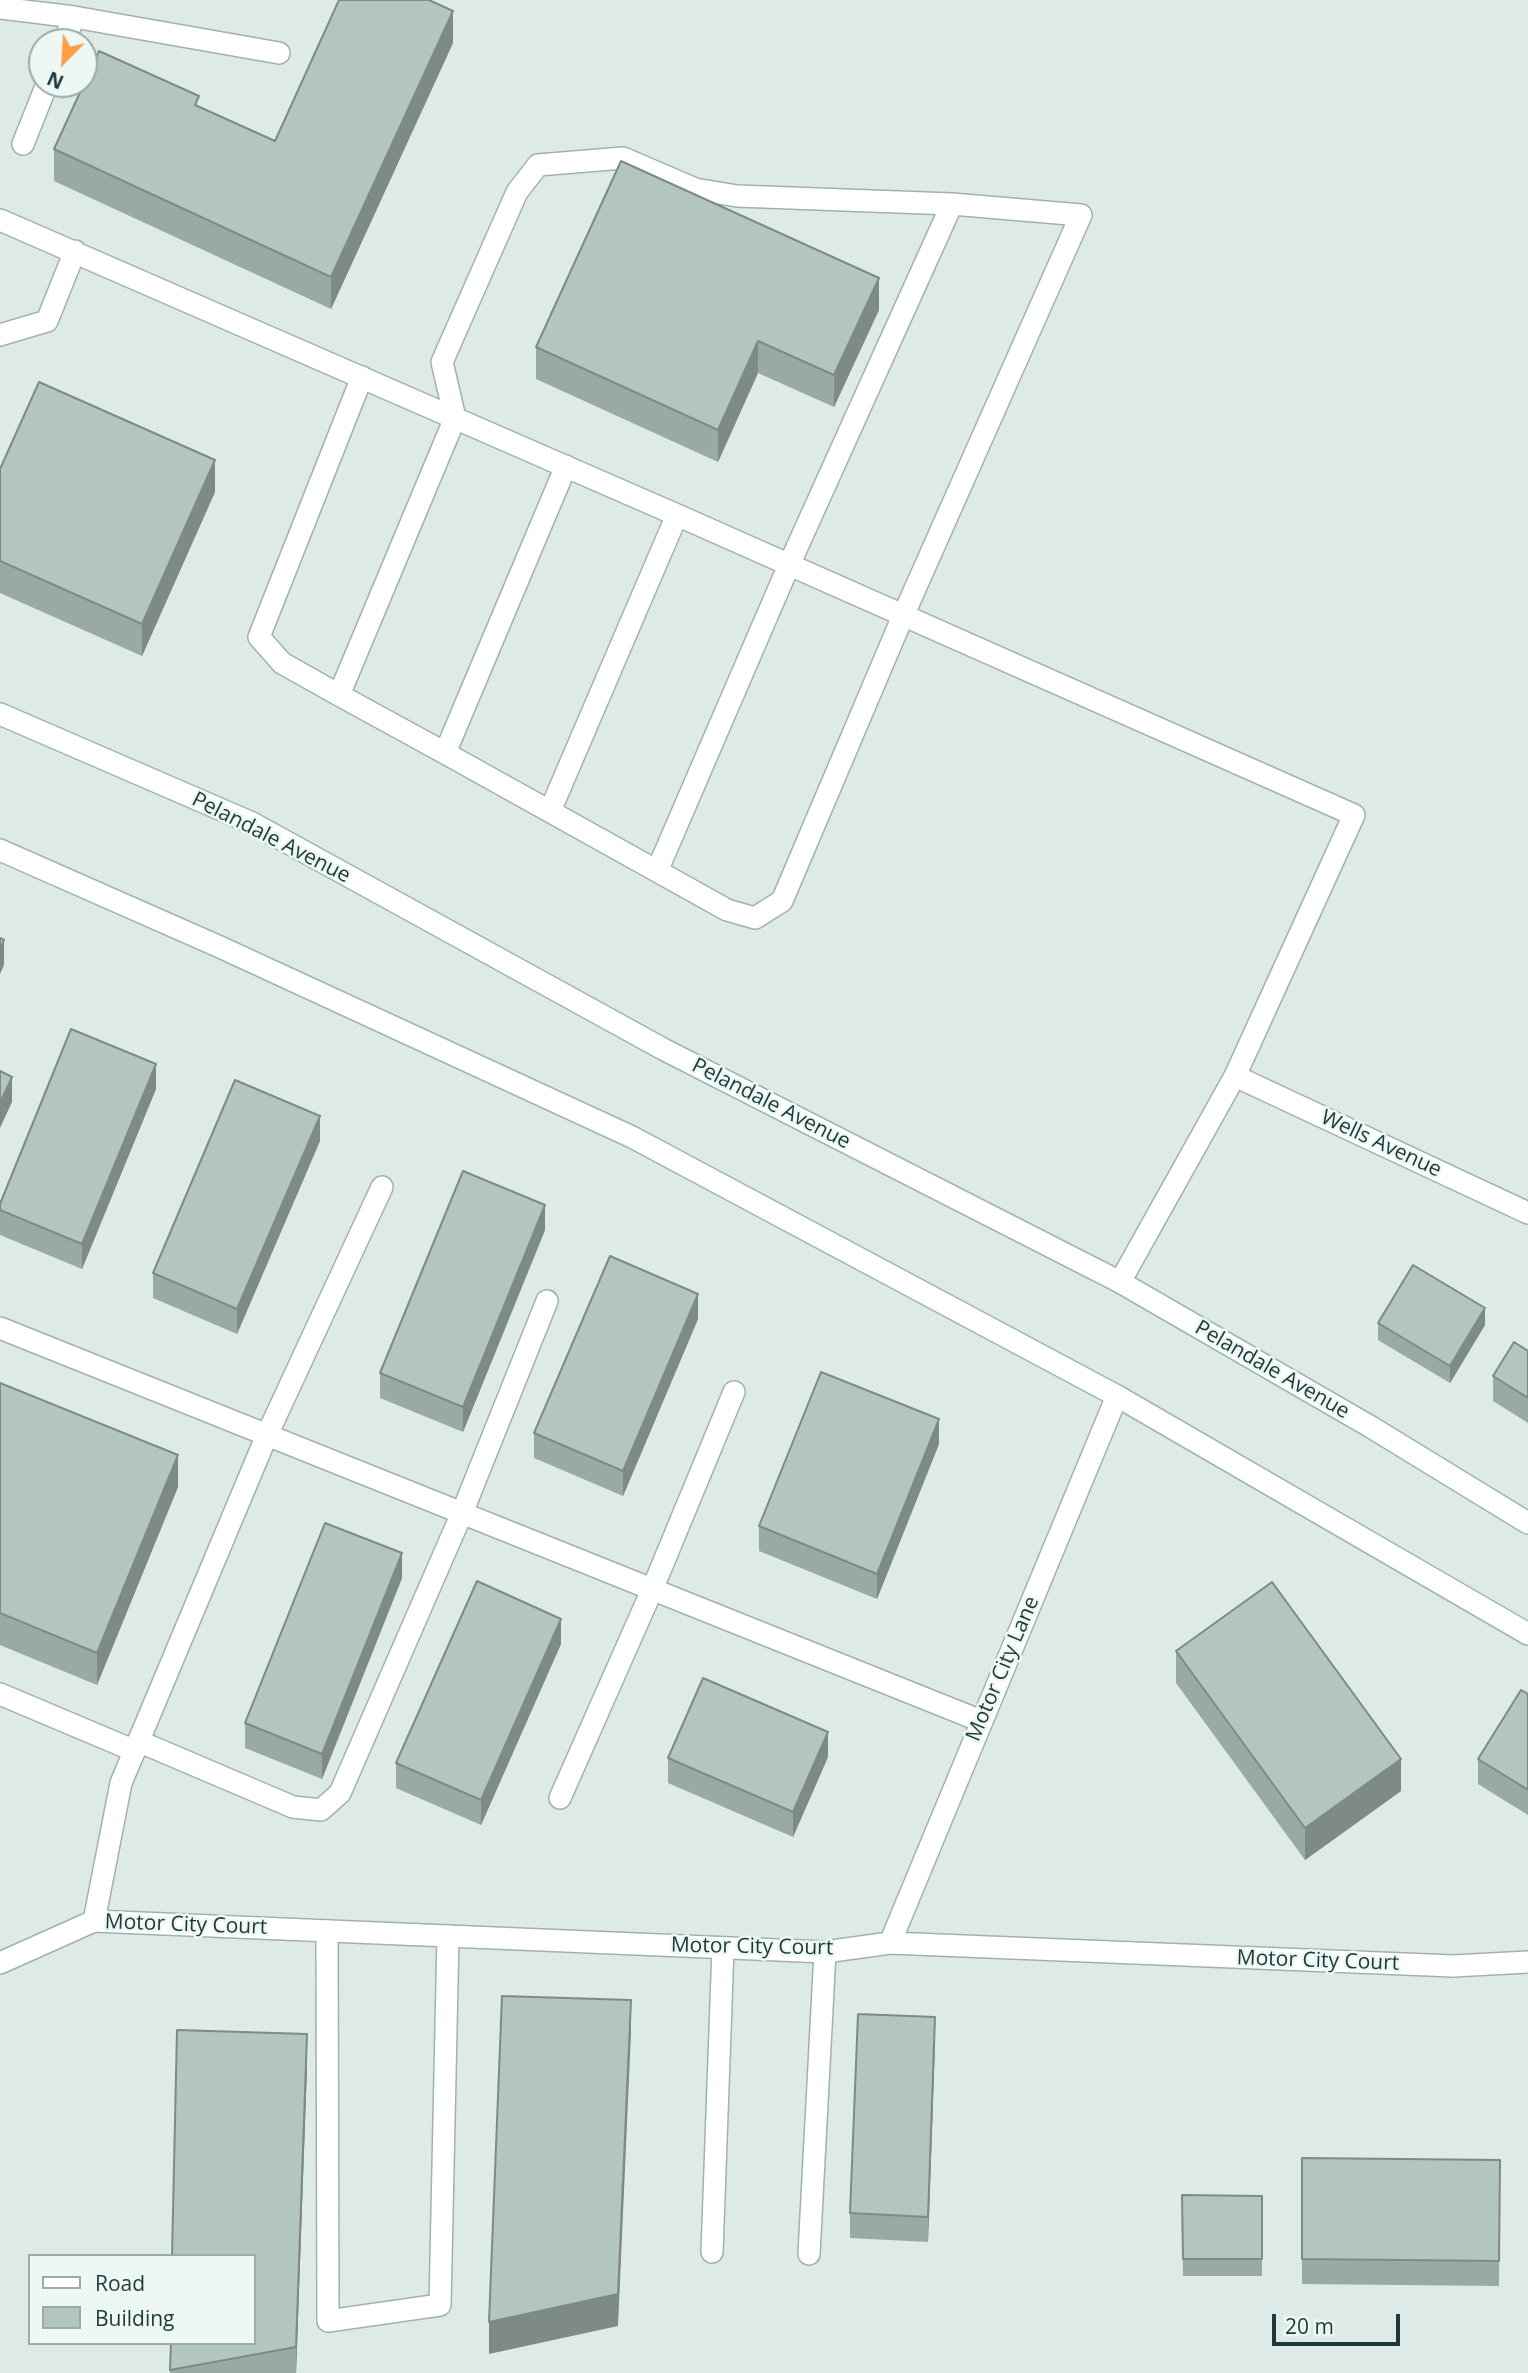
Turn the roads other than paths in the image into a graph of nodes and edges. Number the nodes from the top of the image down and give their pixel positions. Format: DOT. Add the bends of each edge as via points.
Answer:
graph roads {
  1 [pos="0,8"];
  2 [pos="74,17"];
  3 [pos="70,28"];
  4 [pos="279,53"];
  5 [pos="41,98"];
  6 [pos="23,144"];
  7 [pos="952,204"];
  8 [pos="0,220"];
  9 [pos="75,251"];
  10 [pos="0,335"];
  11 [pos="362,377"];
  12 [pos="455,418"];
  13 [pos="566,466"];
  14 [pos="677,515"];
  15 [pos="789,565"];
  16 [pos="904,616"];
  17 [pos="339,695"];
  18 [pos="0,714"];
  19 [pos="445,753"];
  20 [pos="550,811"];
  21 [pos="0,850"];
  22 [pos="657,871"];
  23 [pos="1235,1076"];
  24 [pos="382,1186"];
  25 [pos="1528,1213"];
  26 [pos="1120,1282"];
  27 [pos="547,1301"];
  28 [pos="0,1328"];
  29 [pos="734,1392"];
  30 [pos="1118,1396"];
  31 [pos="267,1435"];
  32 [pos="462,1513"];
  33 [pos="1528,1523"];
  34 [pos="652,1590"];
  35 [pos="1528,1634"];
  36 [pos="0,1694"];
  37 [pos="981,1721"];
  38 [pos="136,1746"];
  39 [pos="560,1798"];
  40 [pos="94,1921"];
  41 [pos="327,1931"];
  42 [pos="448,1936"];
  43 [pos="890,1943"];
  44 [pos="723,1948"];
  45 [pos="825,1952"];
  46 [pos="1528,1962"];
  47 [pos="0,1963"];
  48 [pos="712,2252"];
  49 [pos="809,2254"];
  1 -- 2 [label="main road"];
  2 -- 3 [label="main road"];
  2 -- 4 [label="main road"];
  5 -- 6 [label="main road"];
  7 -- 12 [label="main road" via="737,196 695,189 623,158 538,165 517,192 443,362"];
  7 -- 15 [label="main road"];
  7 -- 16 [label="main road" via="1081,215"];
  8 -- 9 [label="main road"];
  9 -- 10 [label="main road" via="47,321"];
  9 -- 11 [label="main road"];
  11 -- 12 [label="main road"];
  11 -- 17 [label="main road" via="259,637 282,663"];
  12 -- 13 [label="main road"];
  12 -- 17 [label="main road"];
  13 -- 14 [label="main road"];
  13 -- 19 [label="main road"];
  14 -- 15 [label="main road"];
  14 -- 20 [label="main road"];
  15 -- 16 [label="main road"];
  15 -- 22 [label="main road"];
  16 -- 22 [label="main road" via="782,901 755,918 727,910"];
  16 -- 23 [label="main road" via="1354,815"];
  17 -- 19 [label="main road"];
  18 -- 26 [label="main road, Pelandale Avenue" via="252,823 663,1049"];
  19 -- 20 [label="main road"];
  20 -- 22 [label="main road"];
  21 -- 30 [label="main road" via="632,1137"];
  23 -- 25 [label="main road, Wells Avenue"];
  23 -- 26 [label="main road"];
  24 -- 31 [label="main road"];
  26 -- 33 [label="main road, Pelandale Avenue"];
  27 -- 32 [label="main road"];
  28 -- 31 [label="main road"];
  29 -- 34 [label="main road"];
  30 -- 35 [label="main road"];
  30 -- 37 [label="main road, Motor City Lane"];
  31 -- 32 [label="main road"];
  31 -- 38 [label="main road"];
  32 -- 34 [label="main road"];
  32 -- 38 [label="main road" via="340,1793 321,1810 293,1807"];
  34 -- 37 [label="main road"];
  34 -- 39 [label="main road"];
  36 -- 38 [label="main road"];
  37 -- 43 [label="main road, Motor City Lane"];
  38 -- 40 [label="main road" via="121,1783"];
  40 -- 41 [label="main road, Motor City Court"];
  40 -- 47 [label="main road"];
  41 -- 42 [label="main road, Motor City Court"];
  41 -- 42 [label="main road" via="328,2321 440,2305"];
  42 -- 44 [label="main road, Motor City Court"];
  43 -- 45 [label="main road, Motor City Court"];
  43 -- 46 [label="main road, Motor City Court" via="1452,1966"];
  44 -- 45 [label="main road, Motor City Court"];
  44 -- 48 [label="main road"];
  45 -- 49 [label="main road"];
}
